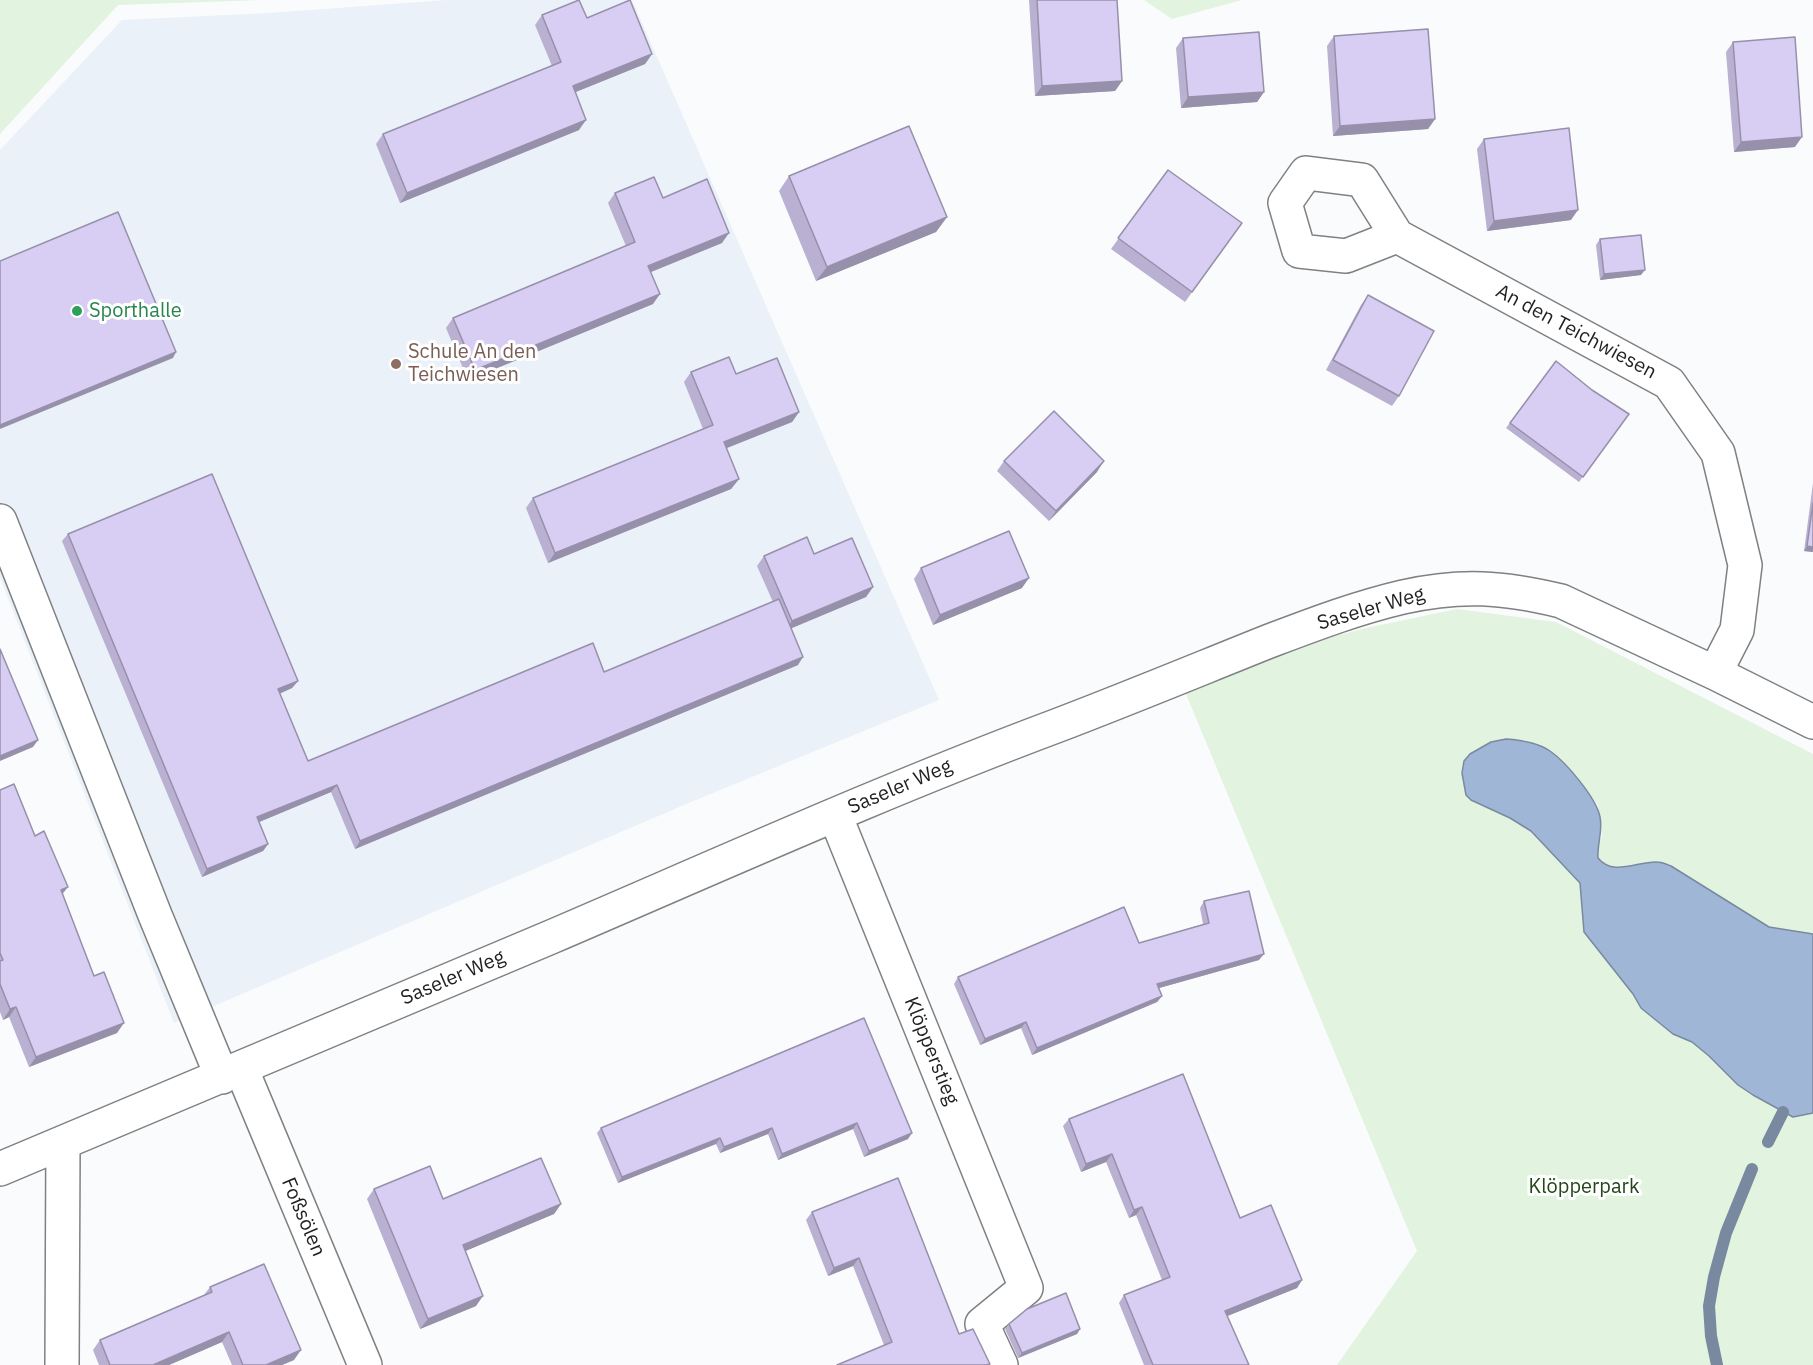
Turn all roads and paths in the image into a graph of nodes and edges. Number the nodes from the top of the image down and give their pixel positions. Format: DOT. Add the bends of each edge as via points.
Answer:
graph roads {
  1 [pos="1397,236"];
  2 [pos="0,521"];
  3 [pos="1715,673"];
  4 [pos="1813,722"];
  5 [pos="835,815"];
  6 [pos="231,1072"];
  7 [pos="63,1143"];
  8 [pos="0,1169"];
  9 [pos="62,1365"];
  10 [pos="364,1365"];
  11 [pos="1001,1365"];
  1 -- 3 [label="street, An den Teichwiesen" via="1669,383 1718,453 1745,565 1737,630"];
  2 -- 6 [label="street, Foßsölen" via="147,893"];
  3 -- 4 [label="street, Saseler Weg"];
  3 -- 5 [label="street, Saseler Weg" via="1561,601 1507,591 1451,588 1352,610 955,764"];
  5 -- 6 [label="street, Saseler Weg"];
  5 -- 11 [label="street, Klöpperstieg" via="1026,1288 982,1324"];
  6 -- 7 [label="street, Saseler Weg"];
  6 -- 10 [label="street, Foßsölen"];
  7 -- 8 [label="street, Saseler Weg"];
  7 -- 9 [label="street"];
}
